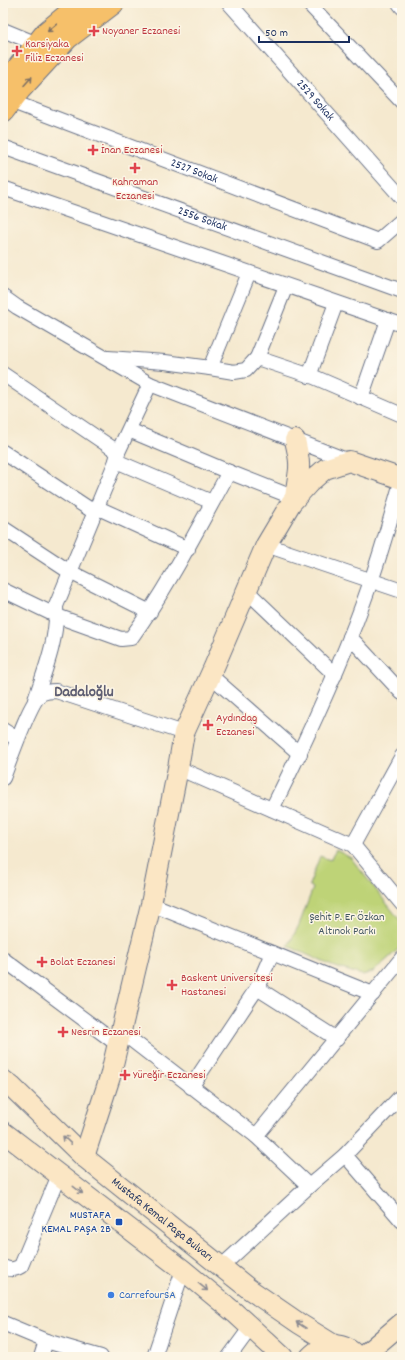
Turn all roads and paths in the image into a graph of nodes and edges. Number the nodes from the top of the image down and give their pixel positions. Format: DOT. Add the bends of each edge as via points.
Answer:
graph roads {
  1 [pos="82,3"];
  2 [pos="113,3"];
  3 [pos="229,3"];
  4 [pos="308,3"];
  5 [pos="399,3"];
  6 [pos="402,6"];
  7 [pos="3,30"];
  8 [pos="37,44"];
  9 [pos="5,100"];
  10 [pos="402,102"];
  11 [pos="3,147"];
  12 [pos="3,188"];
  13 [pos="402,198"];
  14 [pos="402,220"];
  15 [pos="249,273"];
  16 [pos="286,286"];
  17 [pos="402,291"];
  18 [pos="3,297"];
  19 [pos="336,303"];
  20 [pos="388,320"];
  21 [pos="402,325"];
  22 [pos="103,358"];
  23 [pos="257,358"];
  24 [pos="210,368"];
  25 [pos="3,374"];
  26 [pos="309,376"];
  27 [pos="150,384"];
  28 [pos="361,398"];
  29 [pos="402,415"];
  30 [pos="129,430"];
  31 [pos="295,440"];
  32 [pos="3,452"];
  33 [pos="117,457"];
  34 [pos="349,461"];
  35 [pos="229,472"];
  36 [pos="402,479"];
  37 [pos="296,498"];
  38 [pos="212,502"];
  39 [pos="95,510"];
  40 [pos="3,528"];
  41 [pos="266,545"];
  42 [pos="188,549"];
  43 [pos="70,572"];
  44 [pos="372,580"];
  45 [pos="3,590"];
  46 [pos="247,591"];
  47 [pos="402,591"];
  48 [pos="150,612"];
  49 [pos="57,616"];
  50 [pos="350,637"];
  51 [pos="210,675"];
  52 [pos="335,675"];
  53 [pos="402,693"];
  54 [pos="35,700"];
  55 [pos="3,730"];
  56 [pos="184,733"];
  57 [pos="17,739"];
  58 [pos="300,754"];
  59 [pos="402,756"];
  60 [pos="178,768"];
  61 [pos="3,778"];
  62 [pos="272,809"];
  63 [pos="353,845"];
  64 [pos="151,904"];
  65 [pos="402,904"];
  66 [pos="272,954"];
  67 [pos="402,958"];
  68 [pos="3,959"];
  69 [pos="257,988"];
  70 [pos="373,994"];
  71 [pos="119,1038"];
  72 [pos="337,1039"];
  73 [pos="3,1080"];
  74 [pos="191,1087"];
  75 [pos="402,1095"];
  76 [pos="3,1132"];
  77 [pos="256,1136"];
  78 [pos="345,1155"];
  79 [pos="84,1158"];
  80 [pos="59,1175"];
  81 [pos="309,1186"];
  82 [pos="400,1214"];
  83 [pos="222,1266"];
  84 [pos="3,1267"];
  85 [pos="183,1270"];
  86 [pos="3,1323"];
  87 [pos="402,1324"];
  88 [pos="251,1327"];
  89 [pos="46,1341"];
  90 [pos="334,1345"];
  91 [pos="41,1357"];
  92 [pos="101,1357"];
  93 [pos="154,1357"];
  94 [pos="229,1357"];
  95 [pos="283,1357"];
  96 [pos="310,1357"];
  97 [pos="357,1357"];
  98 [pos="362,1357"];
  1 -- 8 [label="highway, one-way" via="46,33"];
  9 -- 2 [label="highway, one-way" via="20,89 67,38"];
  3 -- 13 [label="street, 2529 Sokak"];
  4 -- 10 [label="street"];
  5 -- 6 [label="street"];
  7 -- 8 [label="street"];
  8 -- 9 [label="highway"];
  9 -- 14 [label="street, 2527 Sokak" via="378,241"];
  11 -- 17 [label="street, 2556 Sokak"];
  12 -- 15 [label="street"];
  15 -- 16 [label="street"];
  15 -- 24 [label="street"];
  16 -- 19 [label="street"];
  16 -- 23 [label="street"];
  18 -- 22 [label="street"];
  19 -- 20 [label="street"];
  19 -- 26 [label="street"];
  20 -- 21 [label="street"];
  20 -- 28 [label="street"];
  22 -- 24 [label="street"];
  22 -- 27 [label="street"];
  23 -- 24 [label="street" via="246,370 234,372"];
  23 -- 26 [label="street"];
  25 -- 33 [label="street"];
  26 -- 28 [label="street"];
  27 -- 30 [label="street"];
  27 -- 31 [label="street"];
  28 -- 29 [label="street"];
  30 -- 33 [label="street"];
  30 -- 35 [label="street"];
  31 -- 34 [label="street"];
  31 -- 37 [label="main road" via="299,457"];
  32 -- 39 [label="street"];
  33 -- 38 [label="street"];
  33 -- 39 [label="street"];
  34 -- 36 [label="main road"];
  34 -- 37 [label="main road" via="325,469"];
  35 -- 37 [label="street"];
  35 -- 38 [label="street"];
  36 -- 44 [label="street"];
  37 -- 41 [label="main road"];
  38 -- 42 [label="street"];
  39 -- 42 [label="street"];
  39 -- 43 [label="street"];
  40 -- 43 [label="street"];
  41 -- 44 [label="street"];
  41 -- 46 [label="main road"];
  42 -- 48 [label="street"];
  43 -- 48 [label="street"];
  43 -- 49 [label="street" via="56,606"];
  44 -- 47 [label="street"];
  44 -- 50 [label="street"];
  45 -- 49 [label="street"];
  46 -- 51 [label="main road"];
  46 -- 52 [label="street"];
  48 -- 49 [label="street" via="132,638 121,639"];
  49 -- 54 [label="street" via="50,654"];
  50 -- 52 [label="street"];
  50 -- 53 [label="street"];
  51 -- 56 [label="main road"];
  51 -- 58 [label="street"];
  52 -- 58 [label="street"];
  54 -- 56 [label="street" via="40,694 56,691"];
  54 -- 57 [label="street"];
  55 -- 57 [label="street"];
  56 -- 60 [label="main road"];
  57 -- 61 [label="street"];
  58 -- 62 [label="street"];
  59 -- 63 [label="street"];
  60 -- 62 [label="street"];
  60 -- 64 [label="main road"];
  62 -- 63 [label="street"];
  63 -- 65 [label="street"];
  64 -- 66 [label="street"];
  64 -- 71 [label="main road"];
  66 -- 69 [label="street"];
  66 -- 70 [label="street"];
  67 -- 70 [label="street"];
  68 -- 71 [label="street"];
  69 -- 72 [label="street"];
  69 -- 74 [label="street"];
  70 -- 72 [label="street"];
  71 -- 74 [label="street"];
  71 -- 79 [label="main road" via="110,1077"];
  72 -- 77 [label="street"];
  79 -- 73 [label="main road, Mustafa Kemal Paşa Bulvarı, one-way"];
  74 -- 77 [label="street"];
  75 -- 78 [label="street"];
  76 -- 80 [label="main road"];
  77 -- 81 [label="street"];
  78 -- 81 [label="street"];
  78 -- 82 [label="street"];
  79 -- 83 [label="main road, Mustafa Kemal Paşa Bulvarı"];
  80 -- 84 [label="street" via="21,1266 10,1270"];
  80 -- 85 [label="main road, one-way"];
  81 -- 83 [label="street"];
  90 -- 83 [label="main road, Mustafa Kemal Paşa Bulvarı, one-way" via="249,1289"];
  85 -- 88 [label="main road, one-way"];
  85 -- 93 [label="street"];
  86 -- 89 [label="street"];
  87 -- 98 [label="main road"];
  88 -- 94 [label="street"];
  88 -- 95 [label="main road"];
  89 -- 91 [label="street"];
  89 -- 92 [label="street"];
  90 -- 96 [label="main road" via="315,1351"];
  90 -- 97 [label="main road, Mustafa Kemal Paşa Bulvarı" via="344,1347"];
}
